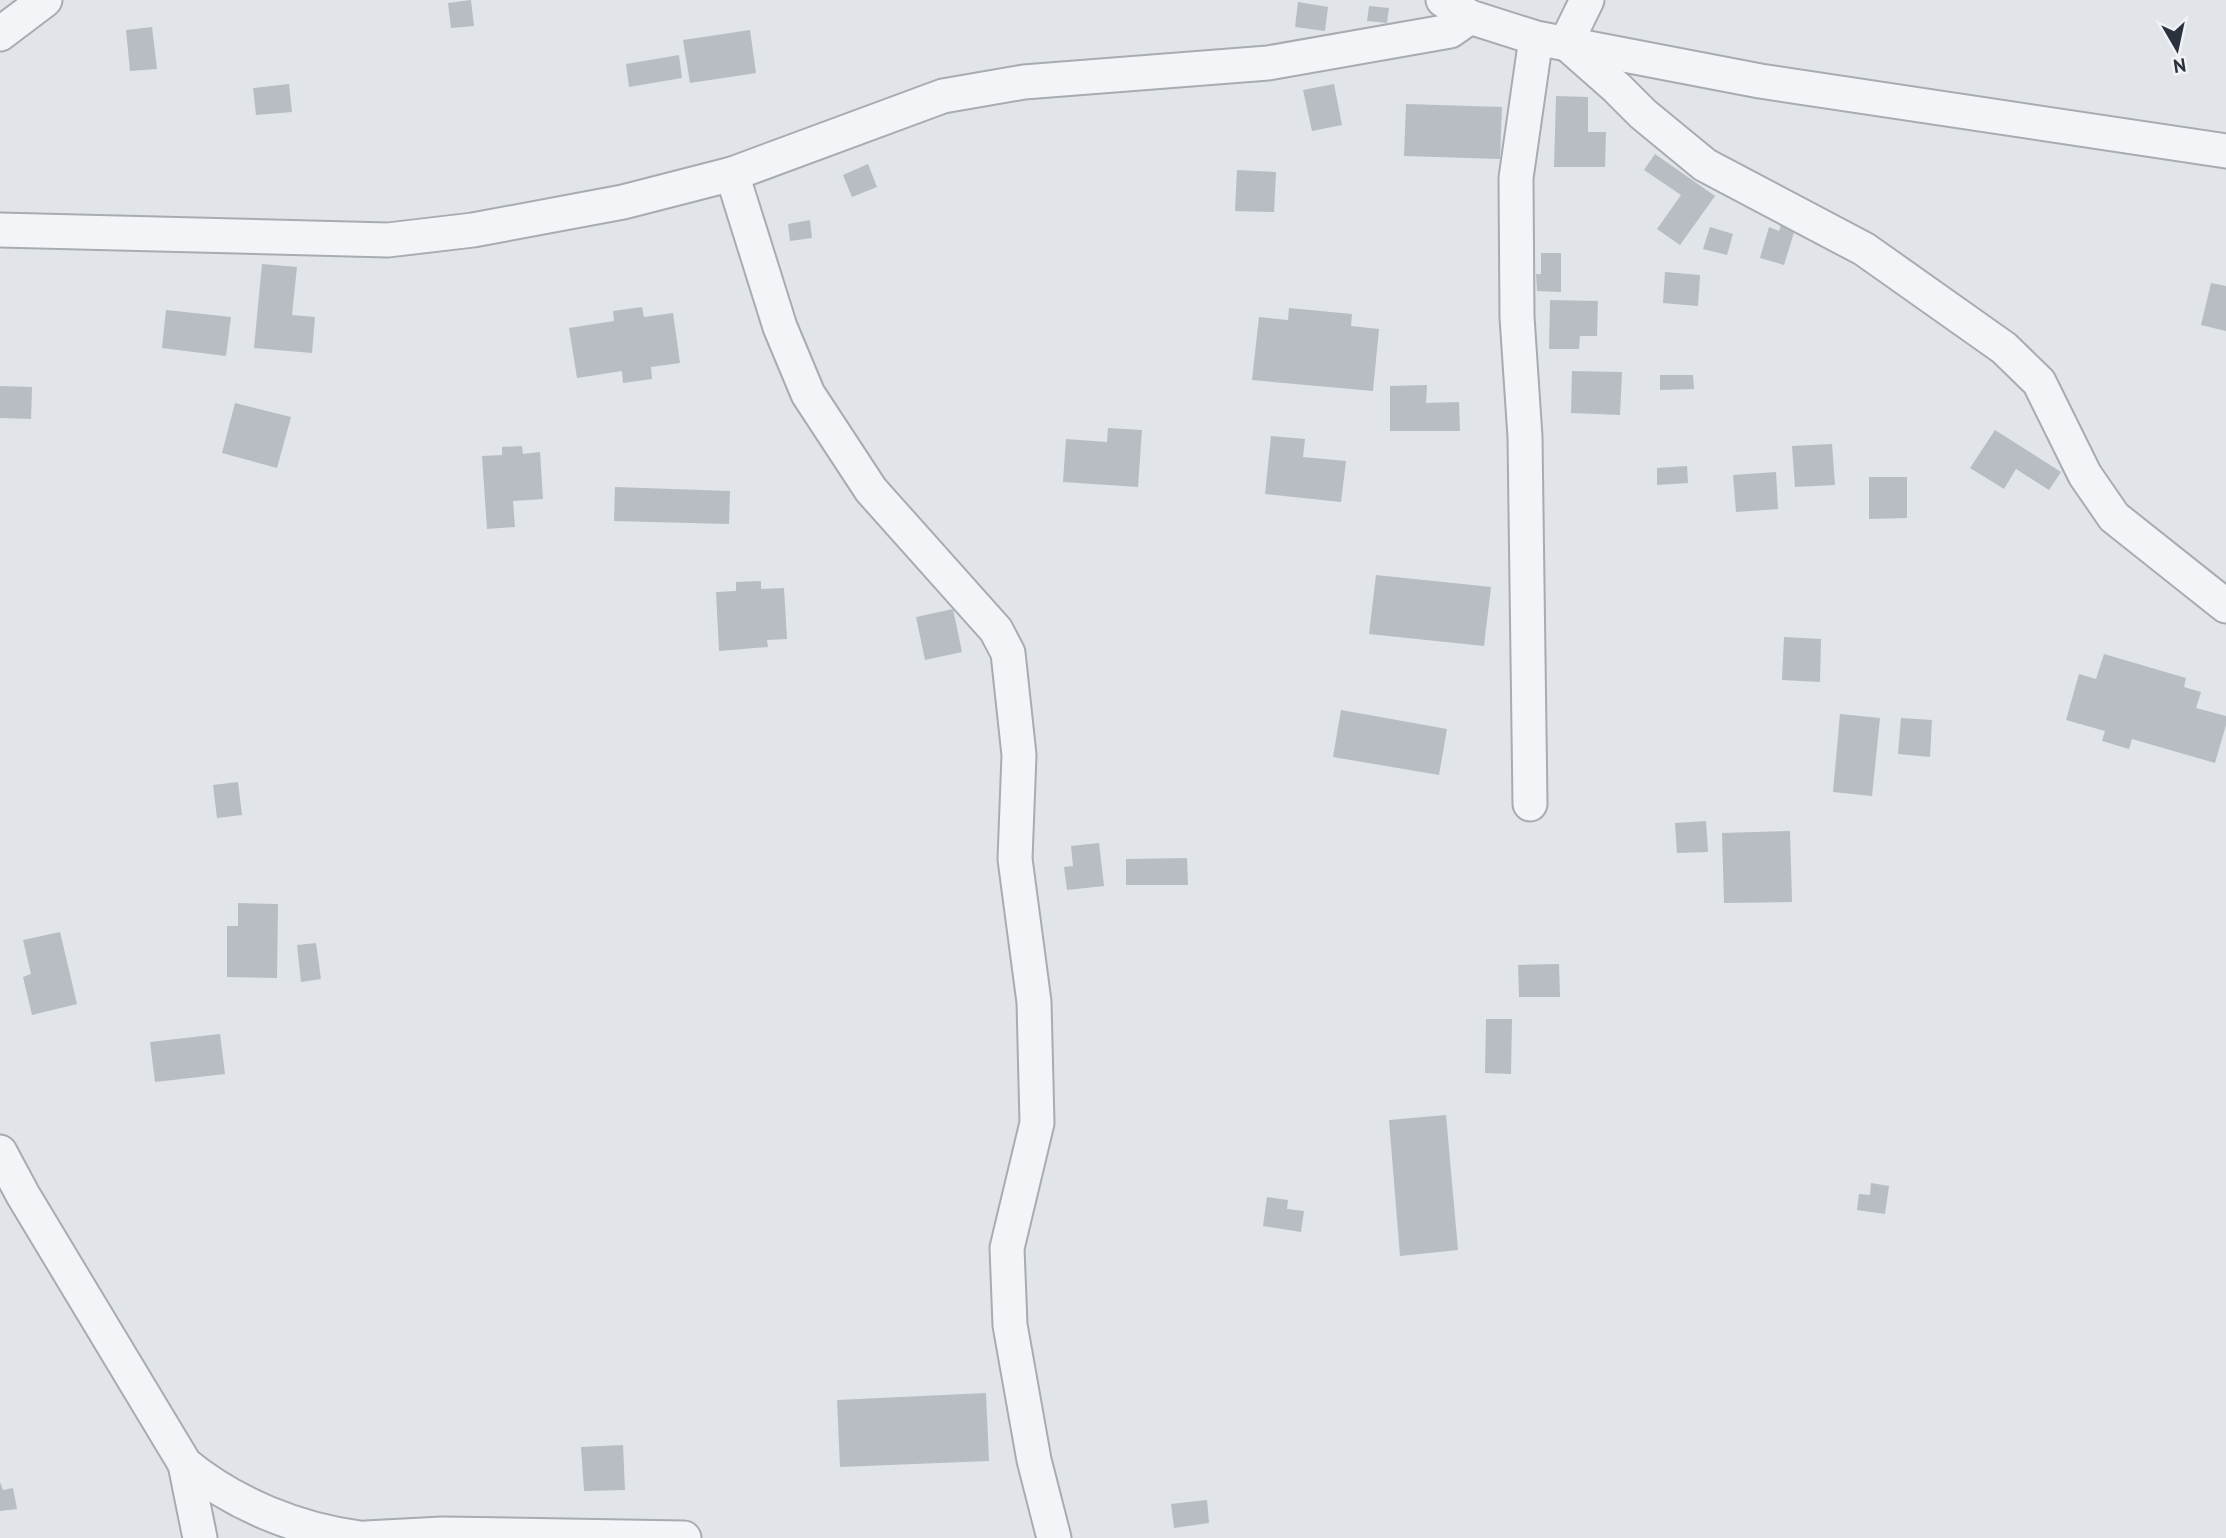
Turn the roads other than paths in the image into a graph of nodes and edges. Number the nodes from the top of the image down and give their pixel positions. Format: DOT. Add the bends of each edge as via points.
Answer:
graph roads {
  1 [pos="45,0"];
  2 [pos="1587,0"];
  3 [pos="1457,8"];
  4 [pos="0,34"];
  5 [pos="1551,40"];
  6 [pos="2226,151"];
  7 [pos="732,174"];
  8 [pos="0,230"];
  9 [pos="2226,606"];
  10 [pos="1530,804"];
  11 [pos="0,1152"];
  12 [pos="185,1464"];
  13 [pos="200,1538"];
  14 [pos="360,1538"];
  15 [pos="366,1538"];
  16 [pos="684,1538"];
  17 [pos="1054,1538"];
  1 -- 4 [label="street"];
  2 -- 5 [label="street"];
  3 -- 5 [label="street"];
  3 -- 7 [label="street" via="1450,31 1268,63 1024,82 943,96"];
  5 -- 6 [label="street" via="1760,81"];
  5 -- 9 [label="street" via="1617,88 1705,165 1864,249 2004,348 2039,382 2085,475 2114,517"];
  5 -- 10 [label="street" via="1516,178"];
  7 -- 8 [label="street" via="609,205 388,240"];
  7 -- 17 [label="street" via="780,327 808,394 870,490 996,630 1008,653 1019,755 1015,859 1034,1002 1037,1123 1007,1248 1010,1325 1034,1460"];
  11 -- 12 [label="street"];
  12 -- 13 [label="street"];
  12 -- 14 [label="street" via="208,1482 293,1523"];
  15 -- 16 [label="street" via="442,1534"];
}
